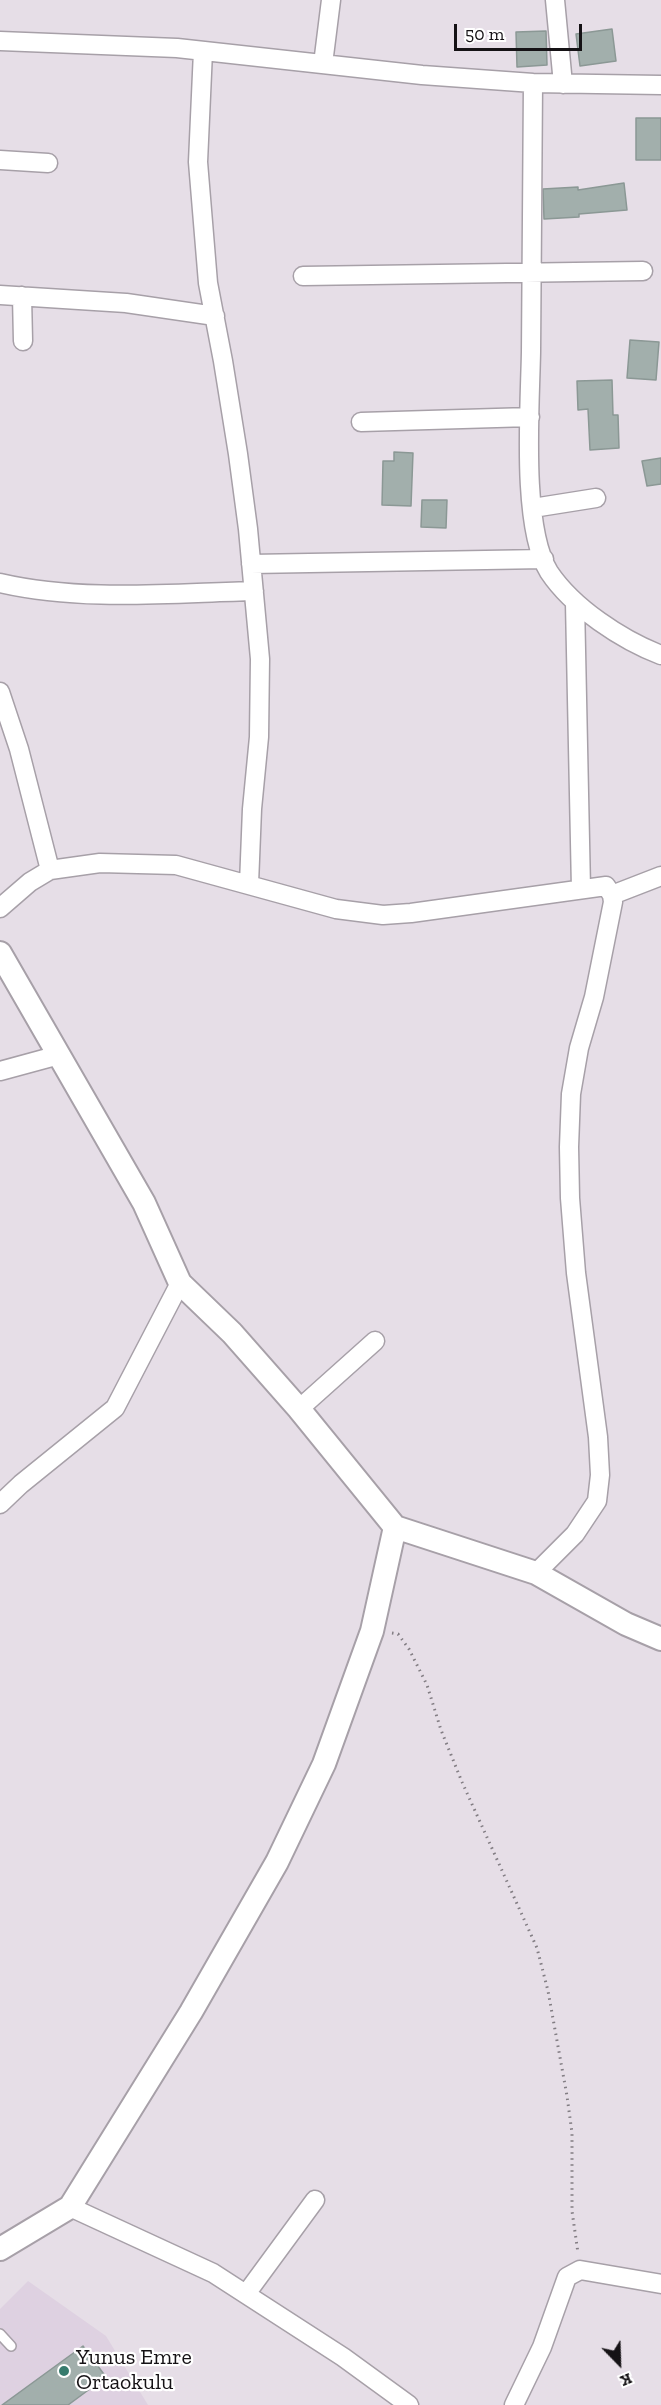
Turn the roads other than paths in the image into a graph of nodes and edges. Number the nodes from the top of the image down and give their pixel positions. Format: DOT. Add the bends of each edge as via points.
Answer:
graph roads {
  1 [pos="331,0"];
  2 [pos="555,0"];
  3 [pos="0,41"];
  4 [pos="203,51"];
  5 [pos="323,64"];
  6 [pos="533,83"];
  7 [pos="563,84"];
  8 [pos="661,85"];
  9 [pos="0,160"];
  10 [pos="48,163"];
  11 [pos="643,271"];
  12 [pos="531,273"];
  13 [pos="303,276"];
  14 [pos="0,296"];
  15 [pos="22,296"];
  16 [pos="214,316"];
  17 [pos="23,341"];
  18 [pos="530,417"];
  19 [pos="362,422"];
  20 [pos="596,498"];
  21 [pos="533,508"];
  22 [pos="544,559"];
  23 [pos="251,564"];
  24 [pos="0,583"];
  25 [pos="254,591"];
  26 [pos="575,603"];
  27 [pos="661,655"];
  28 [pos="0,692"];
  29 [pos="50,870"];
  30 [pos="661,876"];
  31 [pos="249,884"];
  32 [pos="581,889"];
  33 [pos="612,895"];
  34 [pos="0,908"];
  35 [pos="0,952"];
  36 [pos="59,1055"];
  37 [pos="0,1071"];
  38 [pos="180,1283"];
  39 [pos="375,1341"];
  40 [pos="299,1409"];
  41 [pos="0,1504"];
  42 [pos="395,1527"];
  43 [pos="536,1574"];
  44 [pos="661,1639"];
  45 [pos="315,2200"];
  46 [pos="70,2207"];
  47 [pos="0,2249"];
  48 [pos="661,2284"];
  49 [pos="246,2294"];
  50 [pos="0,2334"];
  51 [pos="11,2346"];
  52 [pos="410,2405"];
  53 [pos="514,2405"];
  1 -- 5 [label="street"];
  2 -- 7 [label="street"];
  3 -- 4 [label="street"];
  4 -- 5 [label="street"];
  4 -- 16 [label="street" via="198,162"];
  5 -- 6 [label="street"];
  6 -- 7 [label="street"];
  6 -- 12 [label="street"];
  7 -- 8 [label="street"];
  9 -- 10 [label="street"];
  11 -- 12 [label="street"];
  12 -- 13 [label="street"];
  12 -- 18 [label="street"];
  14 -- 15 [label="street"];
  15 -- 16 [label="street" via="126,303"];
  15 -- 17 [label="street"];
  16 -- 23 [label="street" via="238,454"];
  18 -- 19 [label="street"];
  18 -- 21 [label="street"];
  20 -- 21 [label="street"];
  21 -- 22 [label="street" via="535,539"];
  22 -- 23 [label="street"];
  22 -- 26 [label="street" via="549,572"];
  23 -- 25 [label="street"];
  24 -- 25 [label="street" via="83,594"];
  25 -- 31 [label="street" via="260,659 259,737"];
  26 -- 27 [label="street" via="634,645"];
  26 -- 32 [label="street"];
  28 -- 29 [label="street"];
  29 -- 31 [label="street" via="99,863 176,865"];
  29 -- 34 [label="street"];
  30 -- 33 [label="street"];
  31 -- 32 [label="street" via="336,909 383,915"];
  32 -- 33 [label="street" via="606,886"];
  33 -- 43 [label="street" via="571,1094 569,1147 576,1273 600,1475 597,1501 575,1534"];
  35 -- 36 [label="street"];
  36 -- 37 [label="street"];
  36 -- 38 [label="street" via="144,1203"];
  38 -- 40 [label="street" via="232,1333"];
  38 -- 41 [label="street" via="115,1408"];
  39 -- 40 [label="street"];
  40 -- 42 [label="street"];
  42 -- 43 [label="street"];
  42 -- 46 [label="street" via="372,1631 324,1764 278,1862"];
  43 -- 44 [label="street"];
  45 -- 49 [label="street"];
  46 -- 47 [label="street"];
  46 -- 49 [label="street" via="213,2273"];
  48 -- 53 [label="street" via="580,2270 567,2277 542,2346"];
  49 -- 52 [label="street"];
  50 -- 51 [label="lane"];
}
